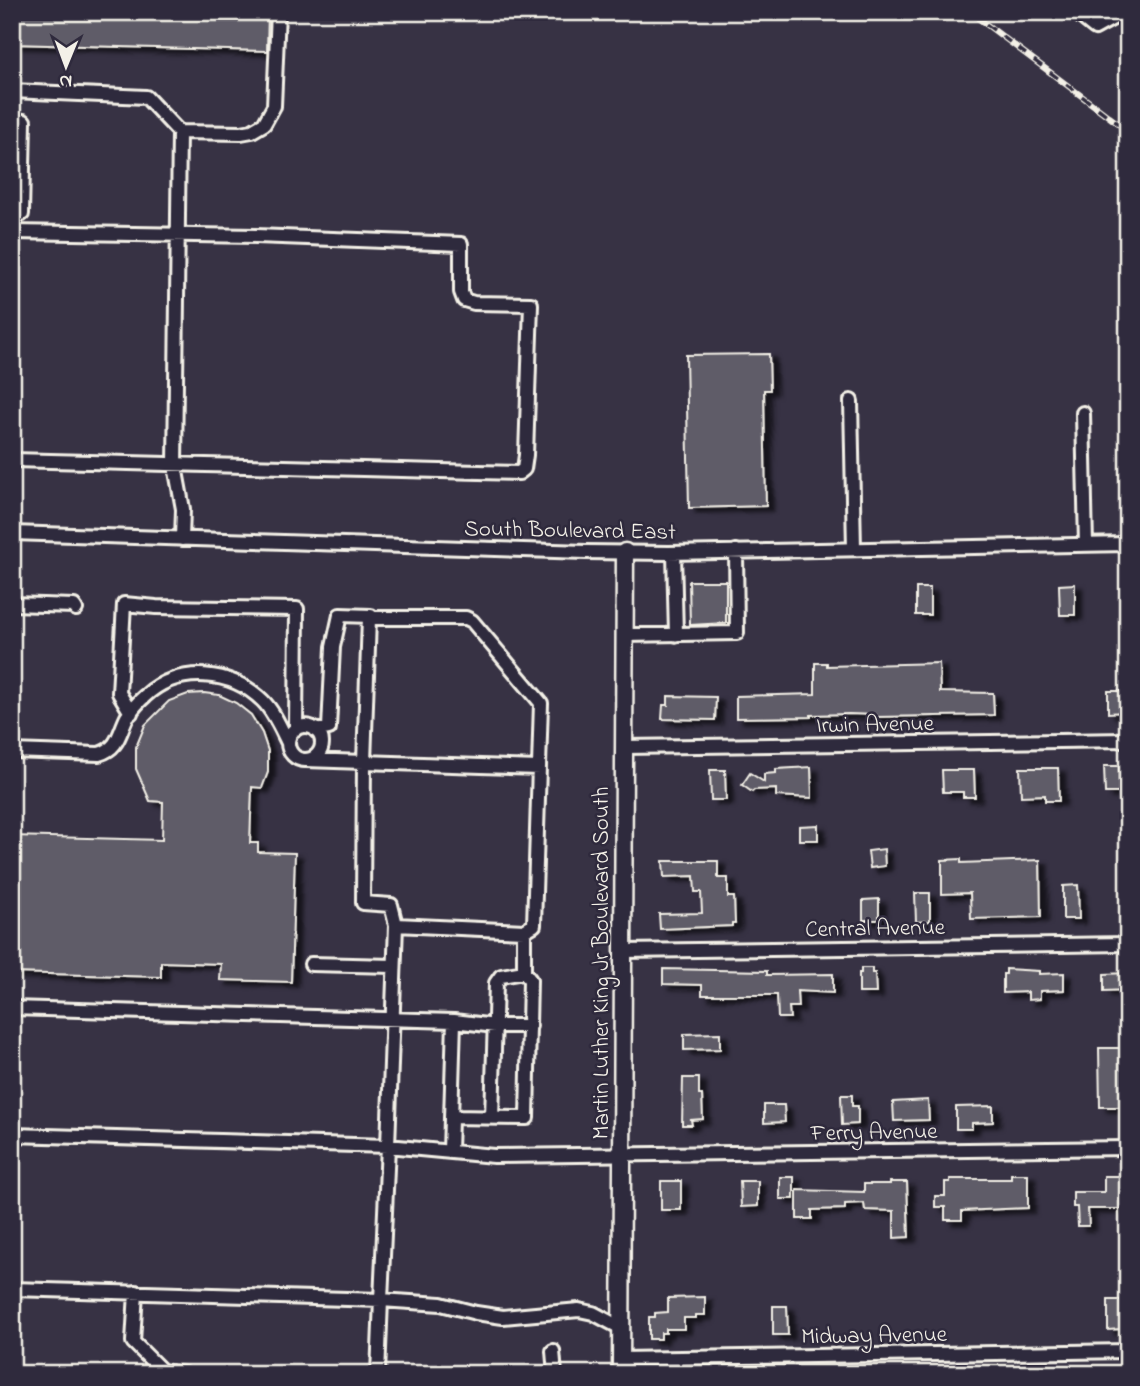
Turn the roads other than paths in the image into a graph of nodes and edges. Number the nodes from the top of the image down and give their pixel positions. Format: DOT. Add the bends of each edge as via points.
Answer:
graph roads {
  1 [pos="278,12"];
  2 [pos="1075,12"];
  3 [pos="1124,12"];
  4 [pos="12,91"];
  5 [pos="12,120"];
  6 [pos="179,132"];
  7 [pos="12,214"];
  8 [pos="12,232"];
  9 [pos="179,235"];
  10 [pos="851,401"];
  11 [pos="1083,414"];
  12 [pos="12,460"];
  13 [pos="175,466"];
  14 [pos="12,533"];
  15 [pos="182,539"];
  16 [pos="1128,544"];
  17 [pos="1086,545"];
  18 [pos="854,549"];
  19 [pos="736,551"];
  20 [pos="625,552"];
  21 [pos="674,552"];
  22 [pos="12,604"];
  23 [pos="76,609"];
  24 [pos="371,616"];
  25 [pos="624,635"];
  26 [pos="676,635"];
  27 [pos="131,713"];
  28 [pos="296,729"];
  29 [pos="316,731"];
  30 [pos="1128,740"];
  31 [pos="288,743"];
  32 [pos="624,747"];
  33 [pos="12,751"];
  34 [pos="306,760"];
  35 [pos="363,762"];
  36 [pos="539,768"];
  37 [pos="396,925"];
  38 [pos="524,930"];
  39 [pos="1128,944"];
  40 [pos="623,951"];
  41 [pos="311,964"];
  42 [pos="393,967"];
  43 [pos="524,972"];
  44 [pos="12,1008"];
  45 [pos="392,1019"];
  46 [pos="454,1021"];
  47 [pos="495,1026"];
  48 [pos="530,1026"];
  49 [pos="451,1117"];
  50 [pos="492,1118"];
  51 [pos="12,1135"];
  52 [pos="388,1146"];
  53 [pos="1128,1148"];
  54 [pos="450,1151"];
  55 [pos="622,1155"];
  56 [pos="12,1289"];
  57 [pos="136,1292"];
  58 [pos="381,1300"];
  59 [pos="621,1328"];
  60 [pos="553,1351"];
  61 [pos="1128,1351"];
  62 [pos="621,1366"];
  63 [pos="184,1374"];
  64 [pos="378,1374"];
  65 [pos="555,1374"];
  1 -- 6 [label="street" via="274,106 264,124 241,133"];
  2 -- 3 [label="street" via="1095,28"];
  4 -- 6 [label="street" via="146,97"];
  5 -- 7 [label="street" via="24,121 22,214"];
  6 -- 9 [label="street"];
  8 -- 9 [label="street"];
  9 -- 13 [label="street"];
  9 -- 13 [label="street" via="461,244 464,300 531,304 526,455 519,473"];
  10 -- 18 [label="street"];
  11 -- 17 [label="street"];
  12 -- 13 [label="street"];
  13 -- 15 [label="street" via="183,509"];
  14 -- 15 [label="street, South Boulevard East"];
  15 -- 20 [label="street, South Boulevard East"];
  16 -- 17 [label="street, South Boulevard East"];
  17 -- 18 [label="street, South Boulevard East"];
  18 -- 19 [label="street, South Boulevard East"];
  19 -- 21 [label="street, South Boulevard East"];
  19 -- 26 [label="street" via="737,633"];
  20 -- 21 [label="street, South Boulevard East"];
  20 -- 25 [label="main road, Martin Luther King Jr Boulevard South"];
  21 -- 26 [label="street"];
  22 -- 23 [label="street"];
  24 -- 29 [label="street" via="340,615 328,728"];
  24 -- 35 [label="street"];
  24 -- 36 [label="street" via="472,621 540,699"];
  25 -- 26 [label="street"];
  25 -- 32 [label="main road, Martin Luther King Jr Boulevard South"];
  27 -- 28 [label="street" via="119,692 124,604 297,609"];
  27 -- 31 [label="street" via="145,696 181,677 227,678 265,703"];
  27 -- 33 [label="street" via="117,742 99,754"];
  28 -- 29 [label="street"];
  28 -- 31 [label="street"];
  29 -- 34 [label="street" via="320,751"];
  30 -- 32 [label="street, Irwin Avenue"];
  31 -- 34 [label="street" via="296,757"];
  32 -- 40 [label="main road, Martin Luther King Jr Boulevard South"];
  34 -- 35 [label="street"];
  35 -- 36 [label="street"];
  35 -- 37 [label="street" via="362,901 391,905"];
  36 -- 38 [label="street" via="534,925"];
  37 -- 38 [label="street"];
  37 -- 42 [label="street"];
  38 -- 43 [label="street"];
  39 -- 40 [label="street, Central Avenue"];
  40 -- 55 [label="main road, Martin Luther King Jr Boulevard South"];
  41 -- 42 [label="street"];
  42 -- 45 [label="street"];
  43 -- 47 [label="street" via="501,976 496,983"];
  43 -- 48 [label="street" via="530,980"];
  44 -- 45 [label="street"];
  45 -- 46 [label="street"];
  45 -- 52 [label="street"];
  46 -- 47 [label="street"];
  46 -- 49 [label="street"];
  47 -- 48 [label="street"];
  47 -- 50 [label="street"];
  48 -- 50 [label="street" via="527,1118"];
  49 -- 50 [label="street"];
  49 -- 54 [label="street"];
  51 -- 52 [label="street, Ferry Avenue"];
  52 -- 54 [label="street, Ferry Avenue"];
  52 -- 58 [label="street"];
  53 -- 55 [label="street, Ferry Avenue"];
  54 -- 55 [label="street, Ferry Avenue" via="494,1156"];
  55 -- 59 [label="main road, Martin Luther King Jr Boulevard South"];
  56 -- 57 [label="street"];
  57 -- 58 [label="street"];
  57 -- 63 [label="street" via="133,1342 162,1371"];
  58 -- 59 [label="street" via="441,1304 503,1317 579,1310"];
  58 -- 64 [label="street"];
  59 -- 62 [label="main road, Martin Luther King Jr Boulevard South"];
  60 -- 65 [label="street"];
  61 -- 62 [label="street, Midway Avenue"];
}
